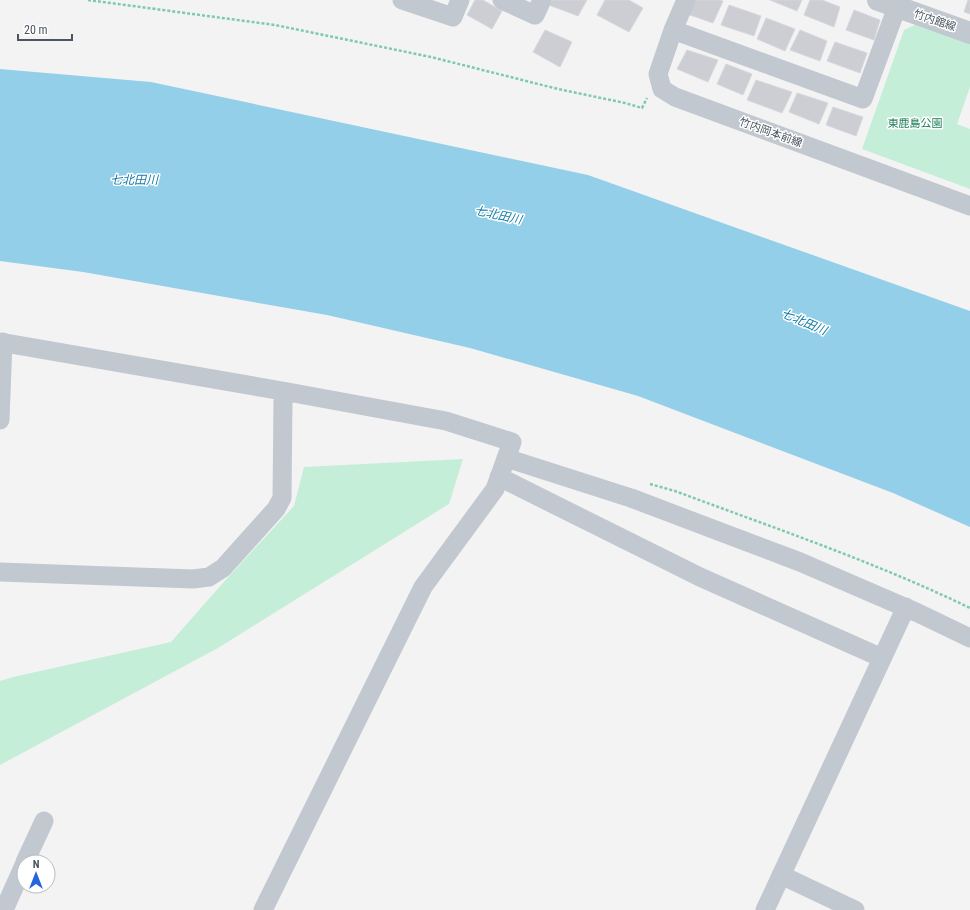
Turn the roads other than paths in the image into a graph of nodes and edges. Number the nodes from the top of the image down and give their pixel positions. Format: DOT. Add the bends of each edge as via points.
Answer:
graph roads {
  1 [pos="402,0"];
  2 [pos="460,0"];
  3 [pos="502,0"];
  4 [pos="542,0"];
  5 [pos="686,0"];
  6 [pos="887,3"];
  7 [pos="673,30"];
  8 [pos="970,33"];
  9 [pos="970,206"];
  10 [pos="1,342"];
  11 [pos="288,392"];
  12 [pos="0,420"];
  13 [pos="506,458"];
  14 [pos="499,477"];
  15 [pos="0,572"];
  16 [pos="906,607"];
  17 [pos="970,638"];
  18 [pos="882,658"];
  19 [pos="44,821"];
  20 [pos="30,854"];
  21 [pos="782,875"];
  22 [pos="16,883"];
  23 [pos="4,910"];
  24 [pos="263,910"];
  25 [pos="765,910"];
  26 [pos="855,910"];
  1 -- 2 [label="street" via="453,17"];
  3 -- 4 [label="street" via="535,15"];
  5 -- 7 [label="street, 竹内岡本前線"];
  6 -- 7 [label="street" via="863,99"];
  6 -- 8 [label="street, 竹内館線"];
  7 -- 9 [label="street, 竹内岡本前線" via="658,74 662,89 675,97"];
  10 -- 11 [label="street"];
  10 -- 12 [label="street"];
  11 -- 13 [label="street" via="446,421 512,442"];
  11 -- 15 [label="street" via="283,401 282,498 276,509 223,568 209,577 193,579"];
  13 -- 14 [label="street"];
  13 -- 16 [label="street" via="631,498 800,562"];
  14 -- 18 [label="street" via="700,577"];
  14 -- 24 [label="street" via="495,489 422,587"];
  16 -- 17 [label="street"];
  16 -- 18 [label="street"];
  18 -- 21 [label="street"];
  19 -- 20 [label="street"];
  21 -- 25 [label="street"];
  21 -- 26 [label="street"];
  22 -- 23 [label="street"];
}
